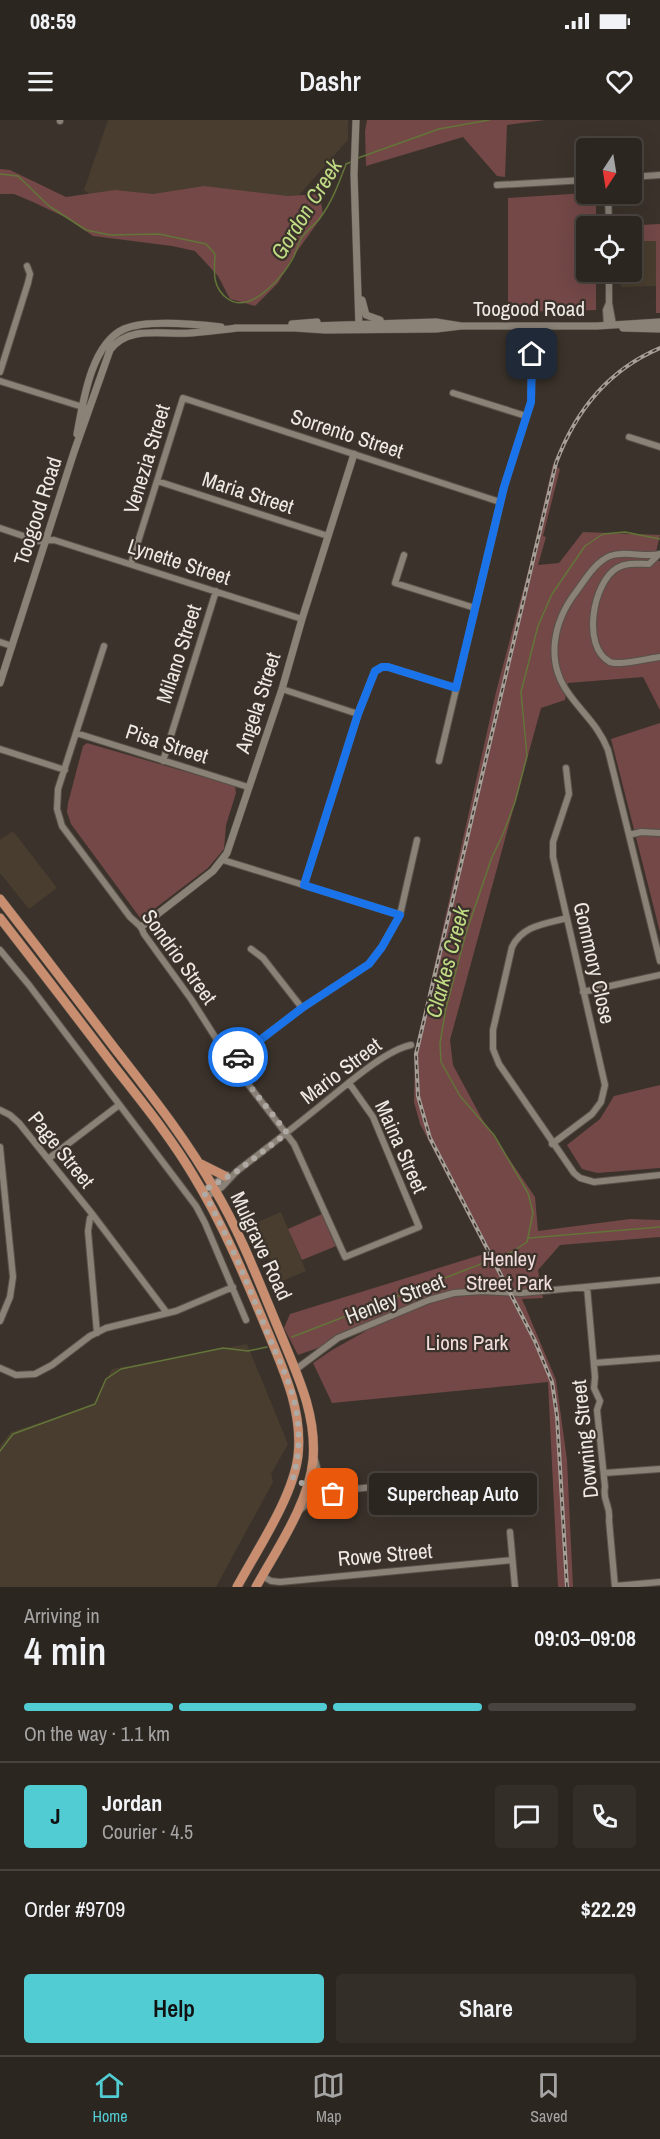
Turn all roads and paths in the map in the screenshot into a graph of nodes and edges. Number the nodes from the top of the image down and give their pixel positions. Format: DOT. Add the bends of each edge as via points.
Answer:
graph roads {
  1 [pos="356,120"];
  2 [pos="660,175"];
  3 [pos="642,176"];
  4 [pos="576,181"];
  5 [pos="497,185"];
  6 [pos="356,241"];
  7 [pos="27,266"];
  8 [pos="609,282"];
  9 [pos="358,307"];
  10 [pos="660,322"];
  11 [pos="390,323"];
  12 [pos="359,326"];
  13 [pos="461,326"];
  14 [pos="532,326"];
  15 [pos="610,326"];
  16 [pos="237,328"];
  17 [pos="269,328"];
  18 [pos="660,329"];
  19 [pos="0,372"];
  20 [pos="0,381"];
  21 [pos="453,393"];
  22 [pos="183,398"];
  23 [pos="82,407"];
  24 [pos="90,409"];
  25 [pos="526,416"];
  26 [pos="629,437"];
  27 [pos="660,447"];
  28 [pos="74,452"];
  29 [pos="354,454"];
  30 [pos="157,481"];
  31 [pos="500,502"];
  32 [pos="0,528"];
  33 [pos="328,536"];
  34 [pos="46,540"];
  35 [pos="659,554"];
  36 [pos="404,555"];
  37 [pos="131,564"];
  38 [pos="216,591"];
  39 [pos="475,608"];
  40 [pos="302,619"];
  41 [pos="0,642"];
  42 [pos="12,646"];
  43 [pos="104,646"];
  44 [pos="660,657"];
  45 [pos="0,683"];
  46 [pos="456,688"];
  47 [pos="282,689"];
  48 [pos="358,714"];
  49 [pos="76,733"];
  50 [pos="0,749"];
  51 [pos="163,761"];
  52 [pos="439,761"];
  53 [pos="566,768"];
  54 [pos="65,770"];
  55 [pos="248,787"];
  56 [pos="660,832"];
  57 [pos="629,835"];
  58 [pos="417,840"];
  59 [pos="223,860"];
  60 [pos="304,885"];
  61 [pos="0,899"];
  62 [pos="400,915"];
  63 [pos="0,918"];
  64 [pos="567,918"];
  65 [pos="141,927"];
  66 [pos="251,948"];
  67 [pos="1,953"];
  68 [pos="660,961"];
  69 [pos="660,975"];
  70 [pos="583,992"];
  71 [pos="302,1008"];
  72 [pos="411,1045"];
  73 [pos="231,1062"];
  74 [pos="350,1083"];
  75 [pos="119,1105"];
  76 [pos="0,1110"];
  77 [pos="287,1133"];
  78 [pos="552,1143"];
  79 [pos="0,1147"];
  80 [pos="48,1158"];
  81 [pos="198,1162"];
  82 [pos="236,1172"];
  83 [pos="660,1175"];
  84 [pos="225,1176"];
  85 [pos="214,1188"];
  86 [pos="205,1194"];
  87 [pos="93,1215"];
  88 [pos="0,1218"];
  89 [pos="8,1220"];
  90 [pos="345,1257"];
  91 [pos="660,1280"];
  92 [pos="233,1287"];
  93 [pos="587,1287"];
  94 [pos="3,1308"];
  95 [pos="167,1313"];
  96 [pos="246,1320"];
  97 [pos="0,1321"];
  98 [pos="97,1333"];
  99 [pos="660,1358"];
  100 [pos="594,1363"];
  101 [pos="0,1368"];
  102 [pos="295,1370"];
  103 [pos="313,1454"];
  104 [pos="660,1469"];
  105 [pos="604,1473"];
  106 [pos="294,1475"];
  107 [pos="308,1483"];
  108 [pos="326,1490"];
  109 [pos="508,1513"];
  110 [pos="295,1515"];
  111 [pos="510,1532"];
  112 [pos="512,1560"];
  113 [pos="262,1576"];
  114 [pos="660,1582"];
  115 [pos="237,1587"];
  116 [pos="256,1587"];
  117 [pos="515,1587"];
  118 [pos="615,1587"];
  1 -- 6 [label="street"];
  2 -- 3 [label="street"];
  4 -- 5 [label="street"];
  6 -- 9 [label="street"];
  6 -- 11 [label="street" via="363,310 372,318"];
  7 -- 19 [label="street" via="28,283"];
  8 -- 15 [label="street" via="606,311"];
  9 -- 12 [label="street"];
  9 -- 17 [label="street" via="348,320"];
  10 -- 15 [label="street, Toogood Road"];
  11 -- 12 [label="street, Toogood Road"];
  11 -- 13 [label="street, Toogood Road"];
  12 -- 13 [label="street, Toogood Road"];
  12 -- 17 [label="street, Toogood Road" via="325,330"];
  13 -- 14 [label="street, Toogood Road"];
  14 -- 15 [label="street, Toogood Road"];
  14 -- 25 [label="street" via="532,391"];
  15 -- 18 [label="street, Toogood Road"];
  16 -- 17 [label="street, Toogood Road"];
  16 -- 23 [label="street, Toogood Road" via="141,324 124,329 107,341 98,356"];
  16 -- 24 [label="street, Toogood Road" via="139,333 119,340 110,350"];
  20 -- 23 [label="street"];
  21 -- 25 [label="street"];
  22 -- 29 [label="street, Sorrento Street"];
  22 -- 30 [label="street, Venezia Street"];
  23 -- 24 [label="street"];
  23 -- 28 [label="street, Toogood Road"];
  24 -- 28 [label="street, Toogood Road"];
  25 -- 31 [label="street"];
  26 -- 27 [label="street"];
  28 -- 34 [label="street, Toogood Road"];
  29 -- 31 [label="street, Sorrento Street"];
  29 -- 33 [label="street, Angela Street"];
  30 -- 33 [label="street, Maria Street"];
  30 -- 37 [label="street, Venezia Street"];
  31 -- 39 [label="street"];
  32 -- 34 [label="street, Lynette Street"];
  33 -- 40 [label="street, Angela Street"];
  34 -- 37 [label="street, Lynette Street"];
  34 -- 42 [label="street, Toogood Road"];
  35 -- 44 [label="street" via="649,564 626,564 607,577 596,603 592,632 602,655 610,662"];
  35 -- 57 [label="street" via="624,554 602,561 568,602 554,641 556,667 564,688 594,722 608,750"];
  36 -- 39 [label="street" via="395,583"];
  37 -- 38 [label="street, Lynette Street"];
  38 -- 40 [label="street, Lynette Street"];
  38 -- 51 [label="street, Milano Street"];
  39 -- 46 [label="street"];
  40 -- 47 [label="street, Angela Street"];
  41 -- 42 [label="street"];
  42 -- 45 [label="street, Toogood Road"];
  43 -- 49 [label="street, Sondrio Street"];
  46 -- 48 [label="street" via="388,667 378,668"];
  46 -- 52 [label="street"];
  47 -- 48 [label="street"];
  47 -- 55 [label="street, Angela Street"];
  48 -- 60 [label="street"];
  49 -- 51 [label="street, Pisa Street"];
  49 -- 54 [label="street, Sondrio Street"];
  50 -- 54 [label="street"];
  51 -- 55 [label="street, Pisa Street"];
  53 -- 64 [label="street, Gommory Close" via="569,794 553,842 553,857"];
  54 -- 65 [label="street, Sondrio Street" via="57,802 62,826"];
  55 -- 59 [label="street, Angela Street"];
  56 -- 57 [label="street"];
  57 -- 68 [label="street"];
  58 -- 62 [label="street"];
  59 -- 60 [label="street"];
  59 -- 65 [label="street, Angela Street"];
  60 -- 62 [label="street"];
  61 -- 81 [label="main road, Mulgrave Road"];
  62 -- 71 [label="street" via="369,964"];
  63 -- 86 [label="main road, Mulgrave Road" via="171,1140"];
  64 -- 70 [label="street, Gommory Close"];
  64 -- 78 [label="street" via="527,929 515,939 492,1039 499,1064"];
  65 -- 73 [label="street, Sondrio Street"];
  66 -- 71 [label="street"];
  67 -- 75 [label="street, Mulgrave Road"];
  69 -- 70 [label="street"];
  70 -- 78 [label="street, Gommory Close" via="605,1085 601,1102 592,1114"];
  71 -- 73 [label="street"];
  72 -- 74 [label="street, Mario Street" via="388,1055"];
  73 -- 77 [label="street, Sondrio Street"];
  74 -- 77 [label="street, Mario Street"];
  74 -- 90 [label="street, Maina Street" via="373,1117 419,1227"];
  75 -- 80 [label="street"];
  75 -- 92 [label="street, Mulgrave Road" via="196,1206"];
  76 -- 80 [label="street, Page Street" via="15,1119"];
  77 -- 82 [label="street, Mario Street"];
  77 -- 90 [label="street, Sondrio Street" via="303,1160"];
  78 -- 83 [label="street" via="574,1173 586,1181"];
  79 -- 89 [label="street"];
  80 -- 87 [label="street, Page Street"];
  81 -- 84 [label="main road"];
  81 -- 85 [label="main road, Mulgrave Road"];
  82 -- 84 [label="street, Mario Street"];
  82 -- 85 [label="street, Mario Street"];
  84 -- 85 [label="street, Mario Street"];
  85 -- 86 [label="street, Mario Street"];
  85 -- 102 [label="main road, Mulgrave Road" via="243,1243"];
  86 -- 106 [label="main road, Mulgrave Road" via="239,1263 290,1386 299,1444"];
  87 -- 95 [label="street, Page Street"];
  87 -- 98 [label="street, Page Street" via="88,1231"];
  88 -- 89 [label="street"];
  89 -- 94 [label="street" via="13,1276"];
  91 -- 93 [label="street, Henley Street"];
  92 -- 95 [label="street"];
  92 -- 96 [label="street, Mulgrave Road"];
  93 -- 100 [label="street, Downing Street"];
  93 -- 102 [label="street, Henley Street" via="464,1292 437,1297 338,1338"];
  94 -- 97 [label="street"];
  95 -- 98 [label="street"];
  98 -- 101 [label="street" via="35,1374 16,1375"];
  99 -- 100 [label="street"];
  100 -- 105 [label="street, Downing Street"];
  102 -- 103 [label="main road, Mulgrave Road" via="309,1409"];
  103 -- 107 [label="main road, Mulgrave Road"];
  103 -- 108 [label="street"];
  104 -- 105 [label="street"];
  105 -- 118 [label="street, Downing Street" via="603,1496 610,1510"];
  106 -- 107 [label="main road"];
  106 -- 115 [label="main road, Mulgrave Road"];
  107 -- 108 [label="street"];
  107 -- 110 [label="main road, Mulgrave Road"];
  108 -- 109 [label="street" via="485,1475 500,1478 505,1485"];
  108 -- 110 [label="street"];
  110 -- 113 [label="main road, Mulgrave Road"];
  111 -- 112 [label="street"];
  112 -- 113 [label="street, Rowe Street" via="280,1582"];
  112 -- 117 [label="street"];
  113 -- 116 [label="main road, Mulgrave Road"];
  114 -- 118 [label="street"];
}
